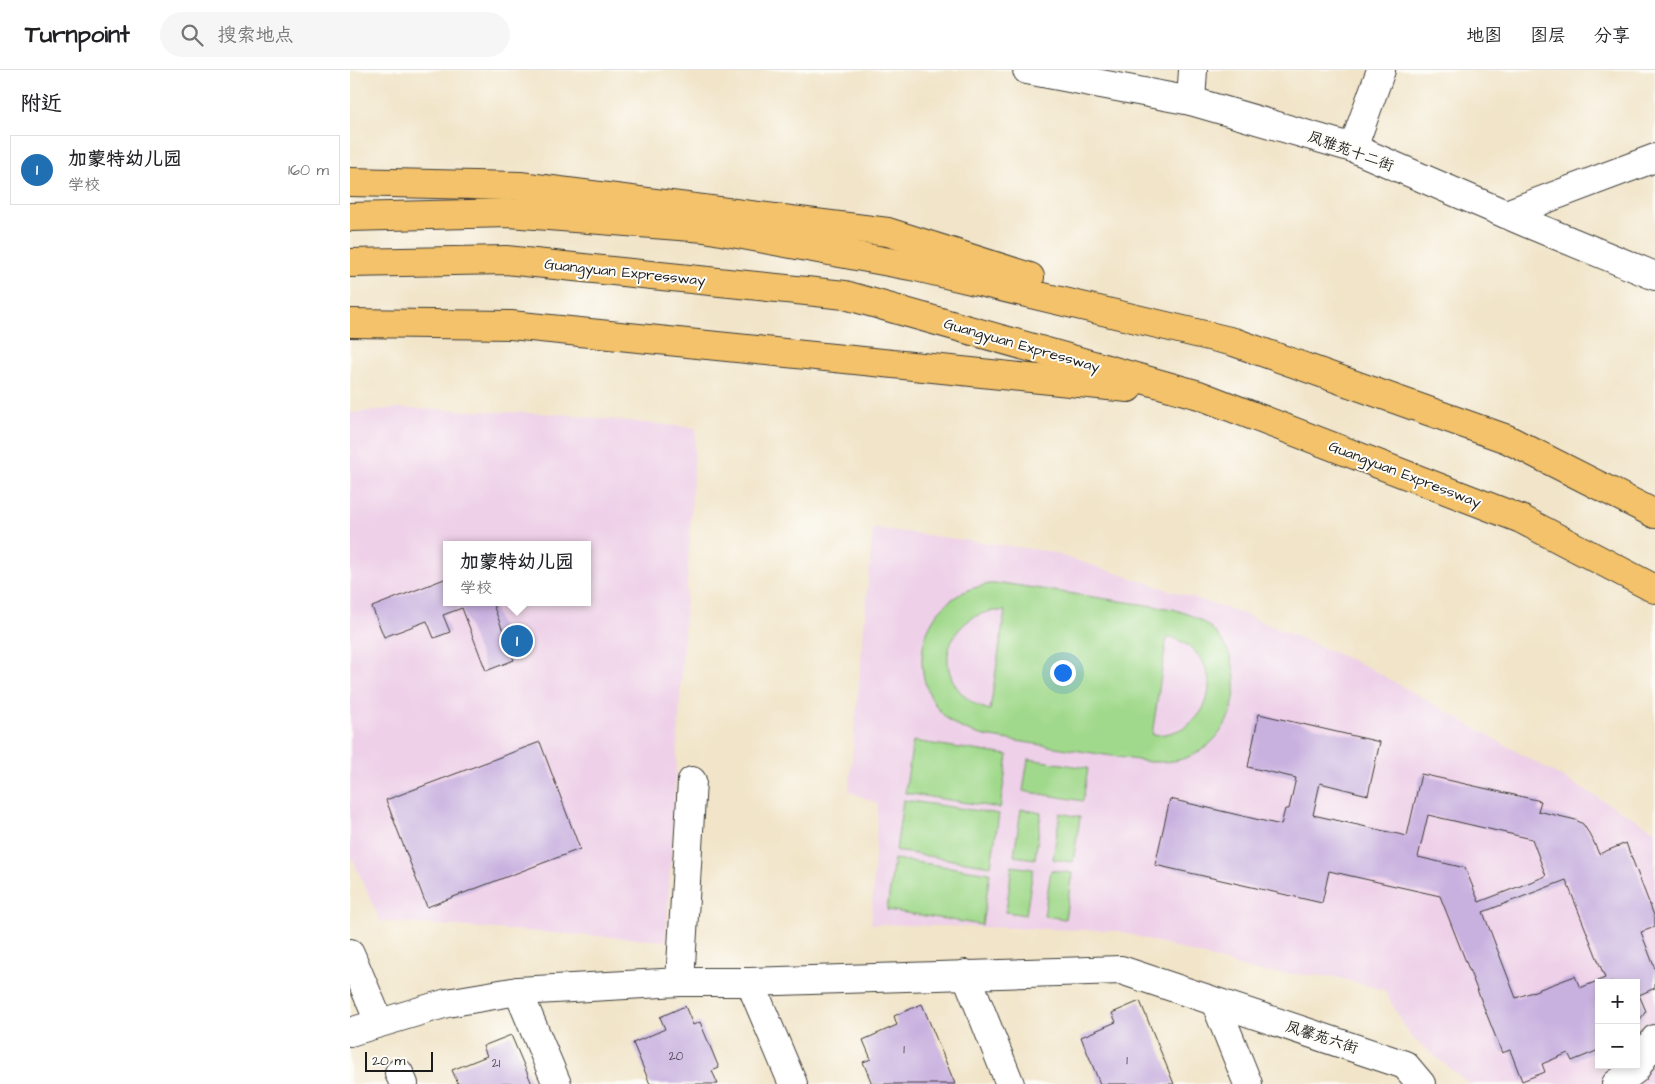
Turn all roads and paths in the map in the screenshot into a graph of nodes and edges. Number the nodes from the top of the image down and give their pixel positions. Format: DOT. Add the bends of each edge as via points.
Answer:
graph roads {
  1 [pos="1027,70"];
  2 [pos="1193,70"];
  3 [pos="1380,70"];
  4 [pos="1191,101"];
  5 [pos="1353,148"];
  6 [pos="1655,158"];
  7 [pos="350,182"];
  8 [pos="1506,214"];
  9 [pos="350,217"];
  10 [pos="350,263"];
  11 [pos="1655,276"];
  12 [pos="350,324"];
  13 [pos="1234,342"];
  14 [pos="1199,395"];
  15 [pos="1655,514"];
  16 [pos="1655,589"];
  17 [pos="692,781"];
  18 [pos="350,953"];
  19 [pos="966,974"];
  20 [pos="680,982"];
  21 [pos="750,982"];
  22 [pos="518,991"];
  23 [pos="1215,1002"];
  24 [pos="379,1022"];
  25 [pos="350,1032"];
  26 [pos="1655,1039"];
  27 [pos="557,1084"];
  28 [pos="793,1084"];
  29 [pos="1010,1084"];
  30 [pos="1248,1084"];
  31 [pos="1421,1084"];
  32 [pos="1616,1084"];
  1 -- 4 [label="street, 凤雅苑十二街"];
  2 -- 4 [label="street"];
  3 -- 5 [label="street"];
  4 -- 5 [label="street, 凤雅苑十二街"];
  5 -- 8 [label="street, 凤雅苑十二街"];
  6 -- 8 [label="street"];
  7 -- 13 [label="highway" via="520,186 888,232"];
  8 -- 11 [label="street, 凤雅苑十二街"];
  9 -- 13 [label="highway" via="509,213 706,228 916,267"];
  10 -- 14 [label="highway, Guangyuan Expressway" via="506,260 844,295"];
  12 -- 14 [label="highway" via="511,325"];
  13 -- 15 [label="highway" via="1507,439"];
  14 -- 16 [label="highway, Guangyuan Expressway" via="1521,519"];
  17 -- 20 [label="street"];
  18 -- 24 [label="street"];
  19 -- 21 [label="street, 凤馨苑六街"];
  19 -- 23 [label="street, 凤馨苑六街" via="1121,970"];
  19 -- 29 [label="street"];
  20 -- 21 [label="street, 凤馨苑六街"];
  20 -- 22 [label="street, 凤馨苑六街"];
  21 -- 28 [label="street"];
  22 -- 24 [label="street, 凤馨苑六街" via="447,1003"];
  22 -- 27 [label="street"];
  23 -- 30 [label="street"];
  23 -- 31 [label="street, 凤馨苑六街" via="1405,1065"];
  24 -- 25 [label="street, 凤馨苑六街"];
  26 -- 32 [label="street" via="1635,1070"];
}
